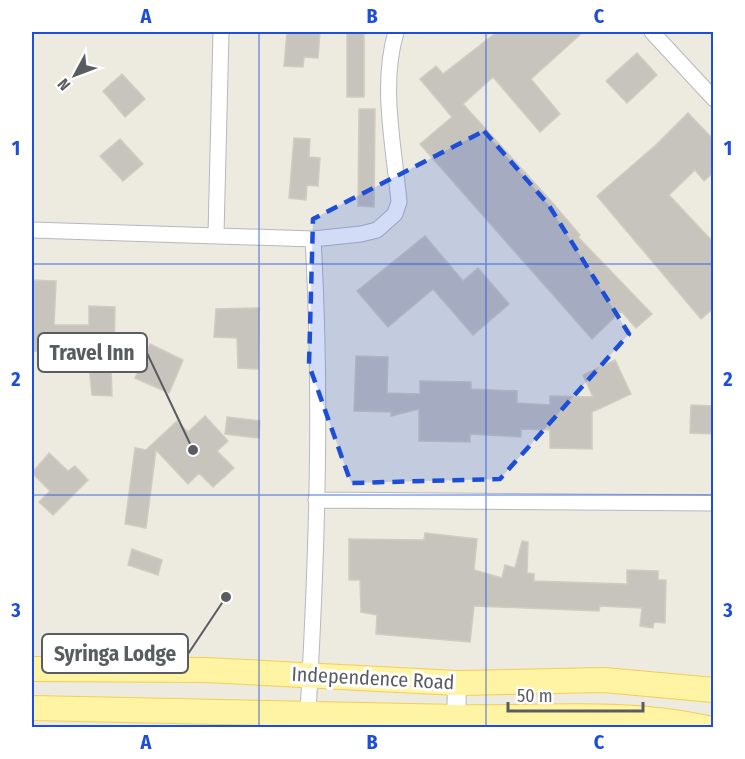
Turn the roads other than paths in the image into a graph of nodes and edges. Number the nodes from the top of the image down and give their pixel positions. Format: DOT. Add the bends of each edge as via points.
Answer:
graph roads {
  1 [pos="221,32"];
  2 [pos="396,32"];
  3 [pos="652,32"];
  4 [pos="714,99"];
  5 [pos="32,230"];
  6 [pos="216,234"];
  7 [pos="313,239"];
  8 [pos="316,500"];
  9 [pos="714,503"];
  10 [pos="32,669"];
  11 [pos="310,676"];
  12 [pos="457,683"];
  13 [pos="714,690"];
  14 [pos="32,708"];
  15 [pos="308,712"];
  16 [pos="456,722"];
  17 [pos="707,728"];
  1 -- 6 [label="street"];
  2 -- 7 [label="street" via="388,93 399,202 395,214 377,230"];
  3 -- 4 [label="street"];
  5 -- 6 [label="street"];
  6 -- 7 [label="street"];
  7 -- 8 [label="street" via="318,314"];
  8 -- 9 [label="street"];
  8 -- 11 [label="street"];
  10 -- 11 [label="main road, Independence Road" via="206,670"];
  11 -- 12 [label="main road, Independence Road"];
  11 -- 15 [label="street"];
  12 -- 13 [label="main road, Independence Road" via="604,680"];
  12 -- 16 [label="street"];
  14 -- 15 [label="main road, Independence Road"];
  15 -- 16 [label="main road, Independence Road"];
  16 -- 17 [label="main road, Independence Road" via="596,716"];
}
